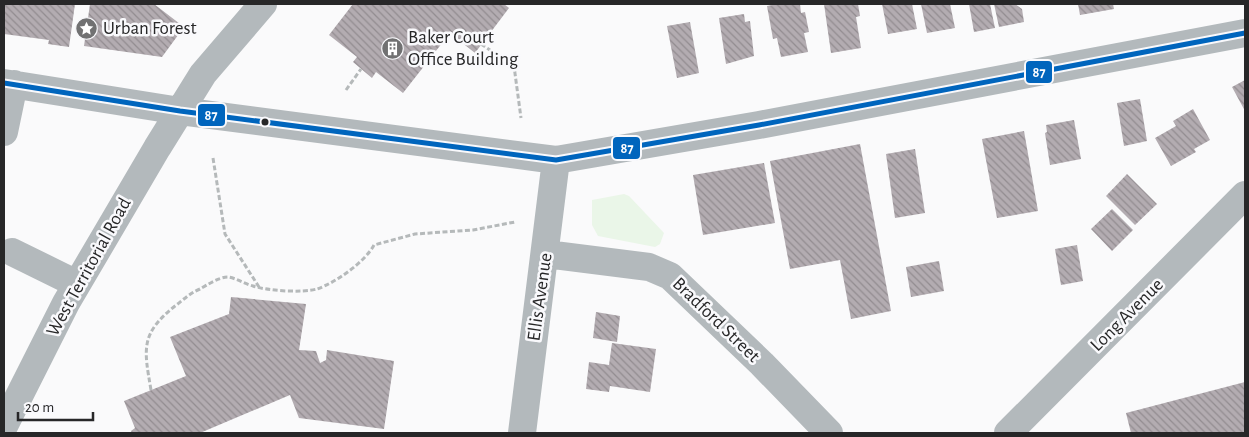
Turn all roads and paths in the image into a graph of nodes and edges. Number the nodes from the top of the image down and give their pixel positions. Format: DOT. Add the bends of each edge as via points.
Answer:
graph roads {
  1 [pos="263,4"];
  2 [pos="1245,33"];
  3 [pos="481,44"];
  4 [pos="361,69"];
  5 [pos="9,83"];
  6 [pos="346,90"];
  7 [pos="180,111"];
  8 [pos="522,118"];
  9 [pos="4,132"];
  10 [pos="213,158"];
  11 [pos="556,160"];
  12 [pos="1245,195"];
  13 [pos="515,222"];
  14 [pos="12,252"];
  15 [pos="546,254"];
  16 [pos="77,284"];
  17 [pos="259,287"];
  18 [pos="151,390"];
  19 [pos="4,423"];
  20 [pos="818,429"];
  21 [pos="522,433"];
  22 [pos="1008,433"];
  1 -- 7 [label="street, West Territorial Road" via="204,74"];
  2 -- 11 [label="street" via="778,122"];
  3 -- 8 [label="path" via="514,66"];
  4 -- 6 [label="path"];
  5 -- 7 [label="street"];
  5 -- 9 [label="street"];
  7 -- 11 [label="street"];
  7 -- 16 [label="street, West Territorial Road"];
  10 -- 17 [label="path" via="225,234"];
  11 -- 15 [label="street, Ellis Avenue"];
  12 -- 22 [label="street, Long Avenue"];
  13 -- 17 [label="path" via="473,230 415,234 374,245 359,263 316,289"];
  14 -- 16 [label="street"];
  15 -- 20 [label="street, Bradford Street" via="649,267 670,276"];
  15 -- 21 [label="street, Ellis Avenue"];
  16 -- 19 [label="street, West Territorial Road"];
  17 -- 18 [label="path" via="227,277 192,292 156,321 145,358"];
}
